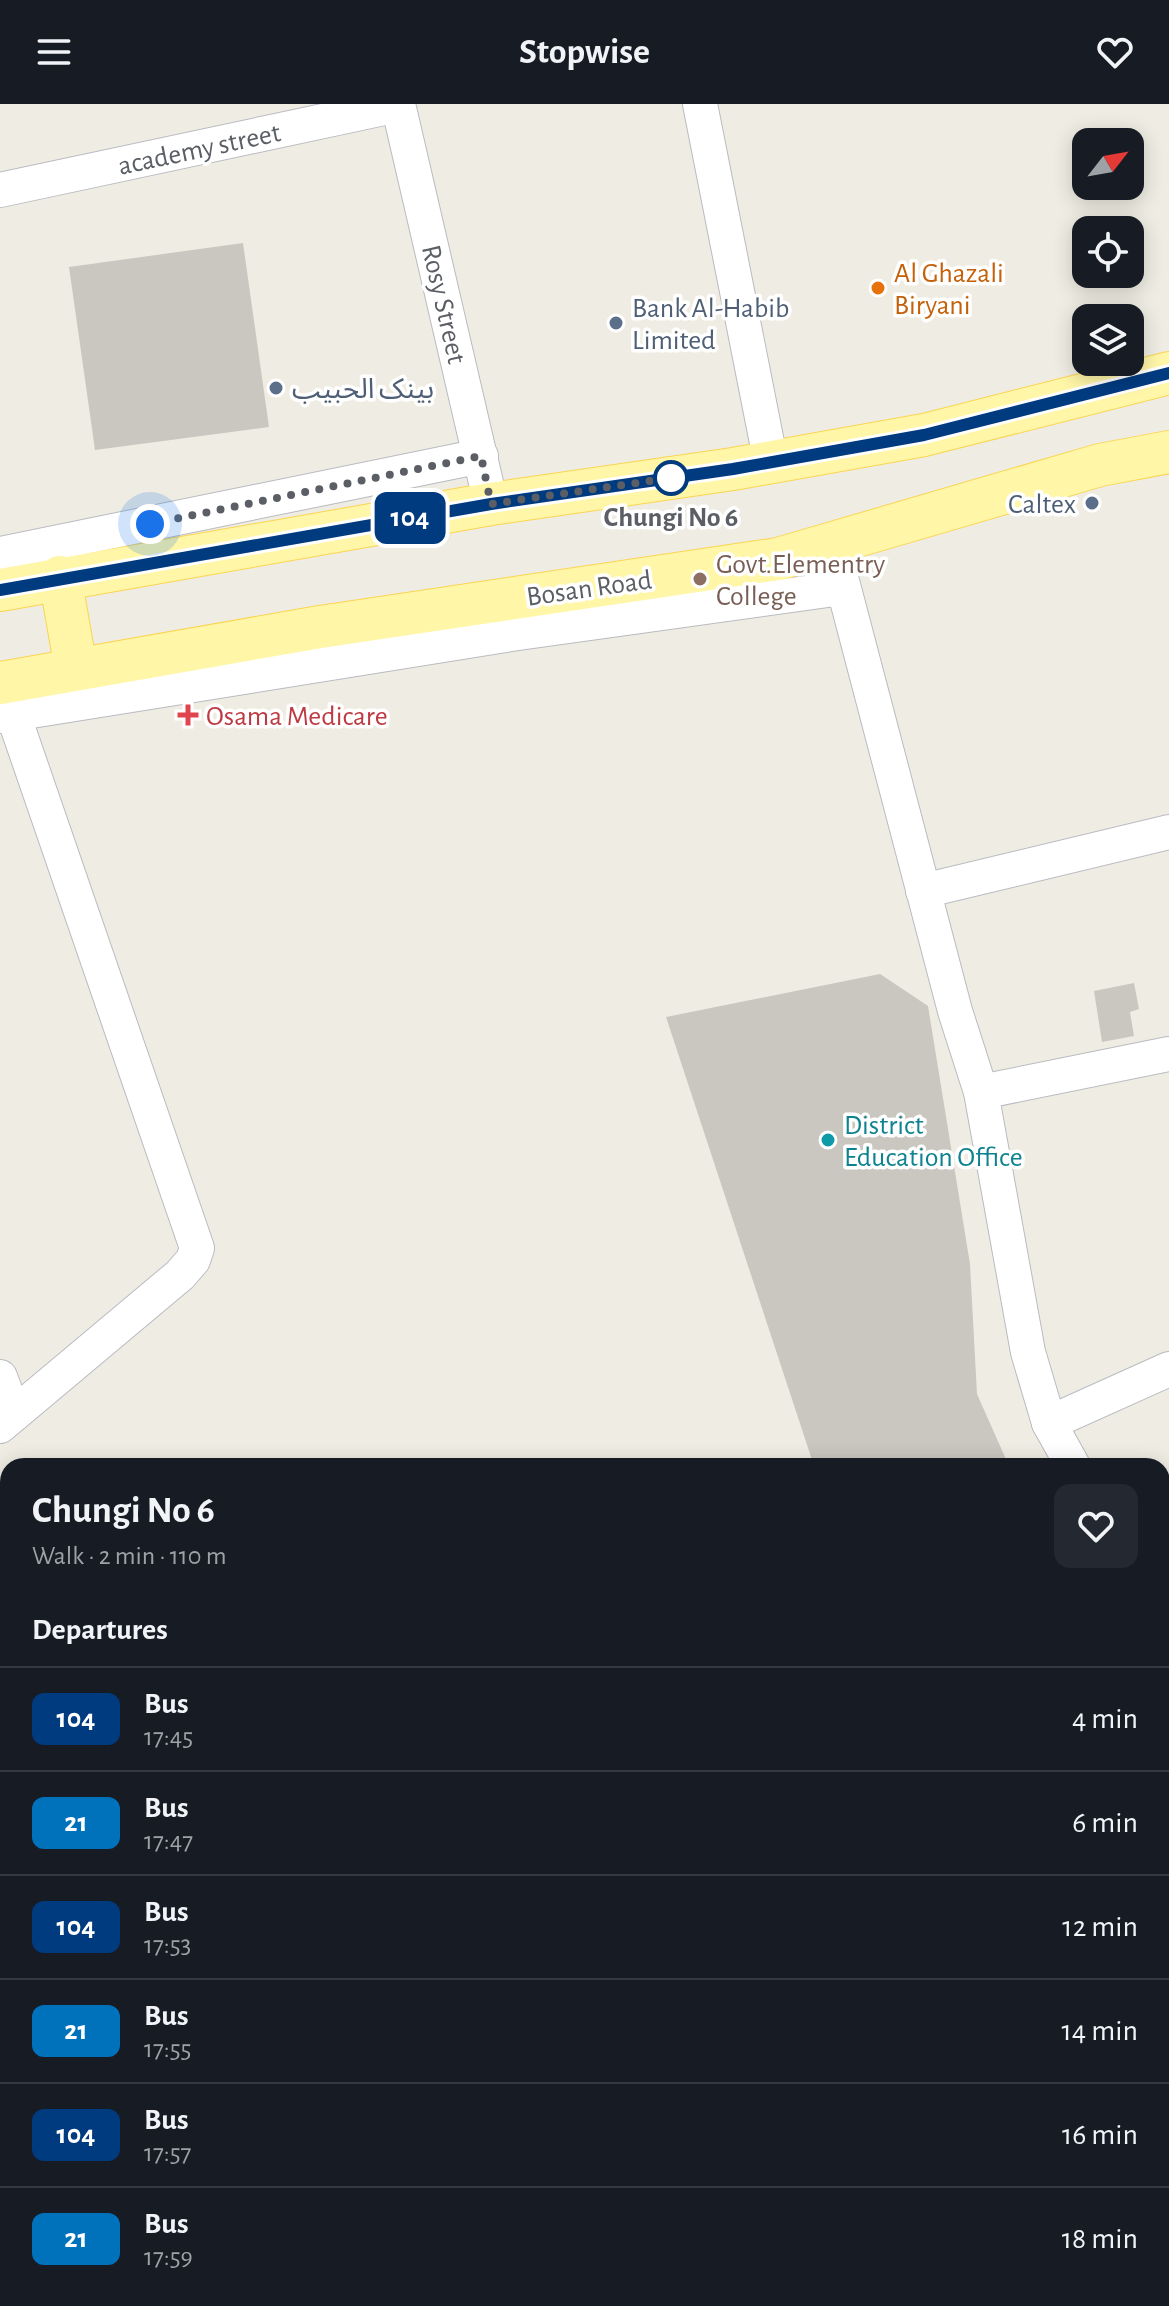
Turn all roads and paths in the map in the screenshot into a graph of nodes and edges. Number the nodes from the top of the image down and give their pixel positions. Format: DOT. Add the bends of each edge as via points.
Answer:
graph roads {
  1 [pos="700,104"];
  2 [pos="398,105"];
  3 [pos="0,190"];
  4 [pos="1169,373"];
  5 [pos="1169,452"];
  6 [pos="481,456"];
  7 [pos="771,463"];
  8 [pos="491,504"];
  9 [pos="832,543"];
  10 [pos="0,554"];
  11 [pos="60,577"];
  12 [pos="842,588"];
  13 [pos="0,590"];
  14 [pos="76,669"];
  15 [pos="4,704"];
  16 [pos="1169,832"];
  17 [pos="923,891"];
  18 [pos="1169,1054"];
  19 [pos="981,1092"];
  20 [pos="1169,1369"];
  21 [pos="0,1377"];
  22 [pos="7,1420"];
  23 [pos="1049,1423"];
  24 [pos="1069,1458"];
  1 -- 7 [label="street"];
  2 -- 3 [label="street, academy street"];
  2 -- 6 [label="street, Rosy Street"];
  4 -- 7 [label="main road" via="924,435"];
  5 -- 9 [label="main road, Bosan Road" via="1100,465"];
  6 -- 8 [label="street, Rosy Street"];
  6 -- 10 [label="street"];
  7 -- 8 [label="main road"];
  8 -- 11 [label="main road"];
  9 -- 12 [label="street"];
  9 -- 14 [label="main road, Bosan Road" via="778,559"];
  11 -- 13 [label="main road"];
  11 -- 14 [label="main road"];
  12 -- 15 [label="street"];
  12 -- 17 [label="street"];
  14 -- 15 [label="main road, Bosan Road"];
  15 -- 22 [label="street" via="197,1248 180,1275"];
  16 -- 17 [label="street"];
  17 -- 19 [label="street"];
  18 -- 19 [label="street"];
  19 -- 23 [label="street" via="1028,1352"];
  20 -- 23 [label="street"];
  21 -- 22 [label="street"];
  23 -- 24 [label="street"];
}
